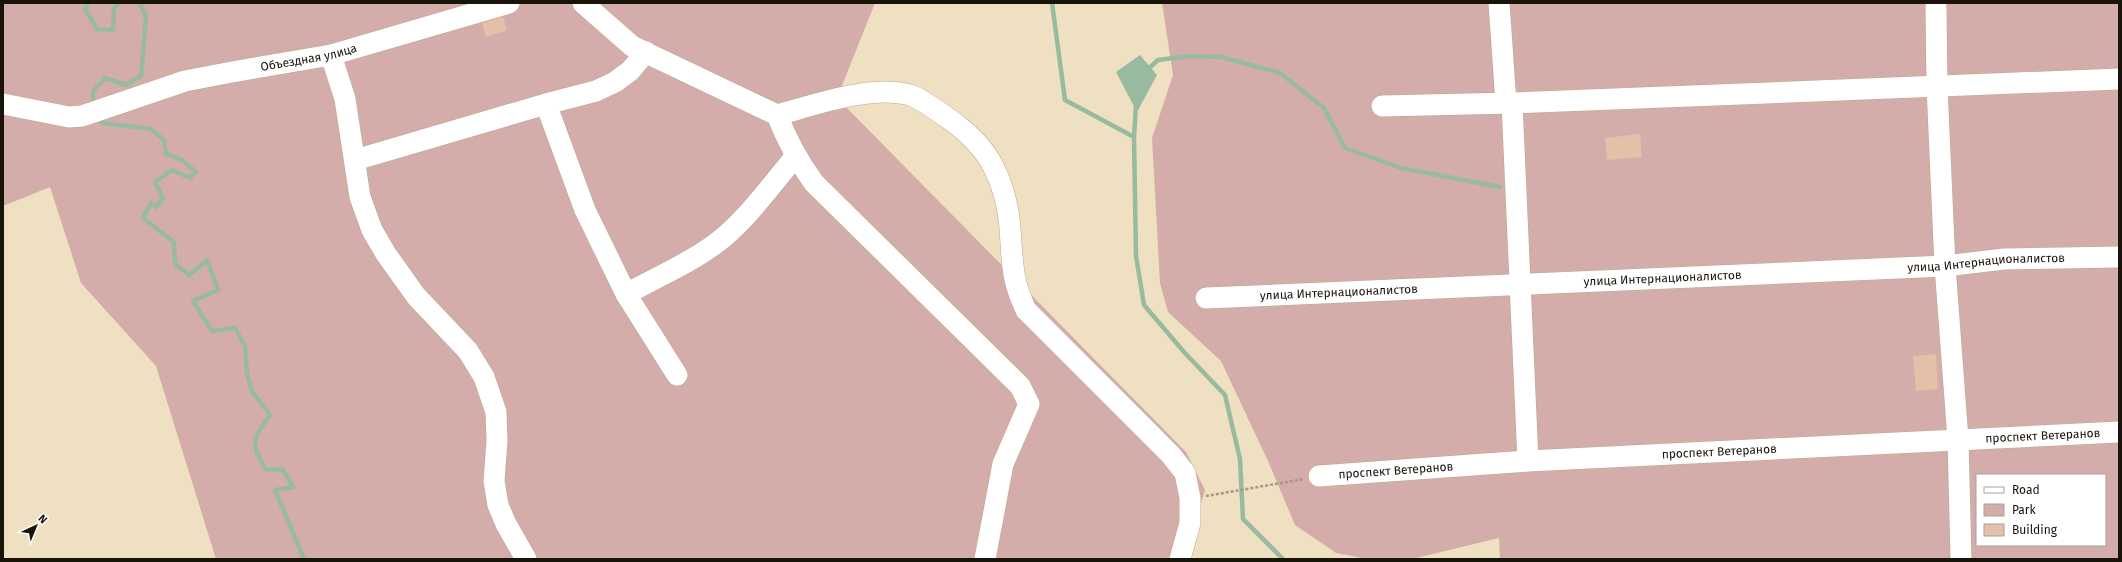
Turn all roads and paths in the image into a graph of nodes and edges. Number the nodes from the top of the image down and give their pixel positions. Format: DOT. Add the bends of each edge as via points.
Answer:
graph roads {
  1 [pos="509,3"];
  2 [pos="583,3"];
  3 [pos="1499,3"];
  4 [pos="1936,7"];
  5 [pos="646,52"];
  6 [pos="331,55"];
  7 [pos="2119,79"];
  8 [pos="1937,86"];
  9 [pos="1509,103"];
  10 [pos="3,104"];
  11 [pos="546,104"];
  12 [pos="1382,106"];
  13 [pos="777,116"];
  14 [pos="795,157"];
  15 [pos="355,160"];
  16 [pos="2119,257"];
  17 [pos="1945,266"];
  18 [pos="1520,285"];
  19 [pos="626,294"];
  20 [pos="1206,298"];
  21 [pos="677,375"];
  22 [pos="2119,432"];
  23 [pos="1958,439"];
  24 [pos="1528,461"];
  25 [pos="1319,476"];
  26 [pos="1190,498"];
  27 [pos="526,559"];
  28 [pos="985,559"];
  29 [pos="1180,559"];
  30 [pos="1961,559"];
  1 -- 6 [label="street, Объездная улица"];
  2 -- 5 [label="street" via="632,46"];
  3 -- 9 [label="street"];
  4 -- 8 [label="street"];
  5 -- 11 [label="street" via="630,71 615,82 596,91"];
  5 -- 13 [label="street"];
  6 -- 10 [label="street, Объездная улица" via="185,82 82,116 69,117"];
  6 -- 15 [label="street" via="346,98"];
  7 -- 8 [label="street"];
  8 -- 9 [label="street"];
  8 -- 17 [label="street"];
  9 -- 12 [label="street"];
  9 -- 18 [label="street"];
  11 -- 15 [label="street"];
  11 -- 19 [label="street" via="585,210"];
  13 -- 14 [label="street"];
  13 -- 26 [label="street" via="828,100 887,92 911,95 974,139 987,154 999,176 1008,208 1017,290 1026,310 1171,455 1185,474"];
  14 -- 19 [label="street" via="723,238"];
  14 -- 28 [label="street" via="814,183 1020,386 1029,404 1003,464"];
  15 -- 27 [label="street" via="360,197 372,230 386,254 416,296 468,350 484,377 496,412 494,481 498,505"];
  16 -- 17 [label="street, улица Интернационалистов" via="2004,259"];
  17 -- 18 [label="street, улица Интернационалистов"];
  17 -- 23 [label="street"];
  18 -- 20 [label="street, улица Интернационалистов"];
  18 -- 24 [label="street"];
  19 -- 21 [label="street"];
  22 -- 23 [label="street, проспект Ветеранов"];
  23 -- 24 [label="street, проспект Ветеранов"];
  23 -- 30 [label="street"];
  24 -- 25 [label="street, проспект Ветеранов"];
  25 -- 26 [label="path" via="1246,491"];
  26 -- 29 [label="street" via="1190,523"];
}
